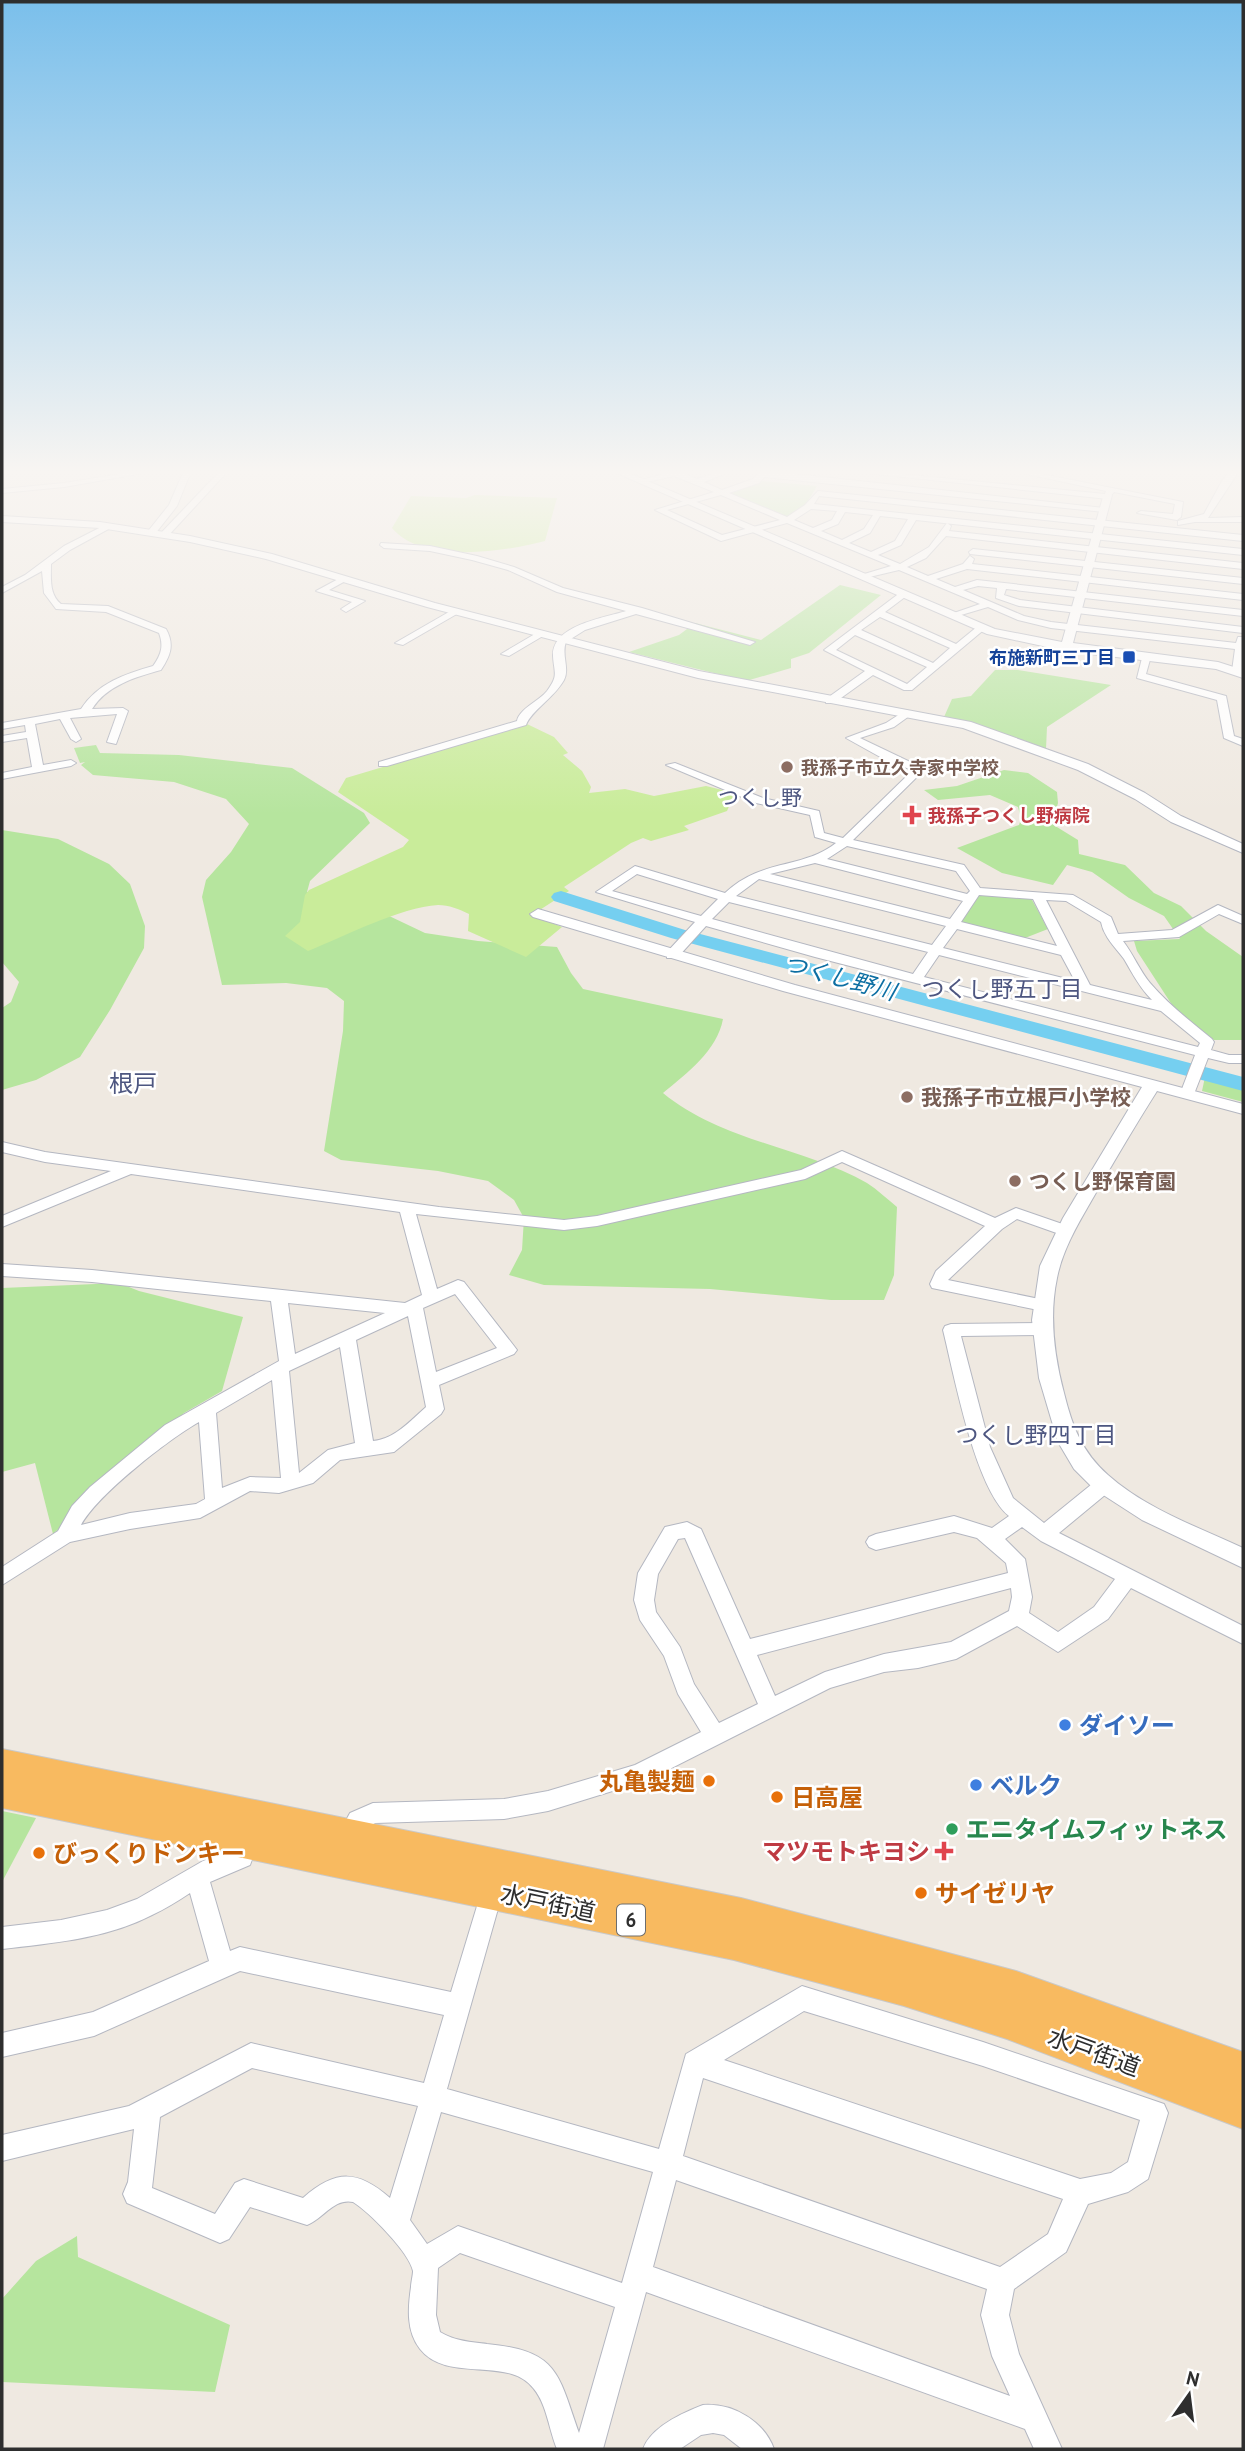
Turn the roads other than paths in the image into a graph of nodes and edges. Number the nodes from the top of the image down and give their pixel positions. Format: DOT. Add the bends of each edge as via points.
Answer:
graph roads {
  1 [pos="46,585"];
  2 [pos="332,585"];
  3 [pos="367,585"];
  4 [pos="546,585"];
  5 [pos="884,585"];
  6 [pos="943,585"];
  7 [pos="970,585"];
  8 [pos="997,585"];
  9 [pos="1082,585"];
  10 [pos="1140,585"];
  11 [pos="1002,586"];
  12 [pos="955,590"];
  13 [pos="904,594"];
  14 [pos="1080,594"];
  15 [pos="1243,597"];
  16 [pos="988,604"];
  17 [pos="346,609"];
  18 [pos="639,610"];
  19 [pos="457,611"];
  20 [pos="1077,611"];
  21 [pos="880,612"];
  22 [pos="1243,614"];
  23 [pos="954,616"];
  24 [pos="1072,627"];
  25 [pos="981,628"];
  26 [pos="1243,630"];
  27 [pos="855,631"];
  28 [pos="543,633"];
  29 [pos="565,638"];
  30 [pos="750,642"];
  31 [pos="400,643"];
  32 [pos="1066,647"];
  33 [pos="1241,647"];
  34 [pos="958,648"];
  35 [pos="506,654"];
  36 [pos="1146,656"];
  37 [pos="934,667"];
  38 [pos="872,671"];
  39 [pos="1240,672"];
  40 [pos="830,701"];
  41 [pos="85,712"];
  42 [pos="907,714"];
  43 [pos="64,716"];
  44 [pos="29,721"];
  45 [pos="2,726"];
  46 [pos="31,734"];
  47 [pos="2,739"];
  48 [pos="76,739"];
  49 [pos="112,742"];
  50 [pos="1243,743"];
  51 [pos="71,763"];
  52 [pos="383,764"];
  53 [pos="671,765"];
  54 [pos="38,769"];
  55 [pos="2,776"];
  56 [pos="845,842"];
  57 [pos="1243,849"];
  58 [pos="817,860"];
  59 [pos="757,876"];
  60 [pos="973,895"];
  61 [pos="1037,895"];
  62 [pos="729,898"];
  63 [pos="538,914"];
  64 [pos="1243,920"];
  65 [pos="704,923"];
  66 [pos="954,924"];
  67 [pos="1115,938"];
  68 [pos="936,951"];
  69 [pos="1066,951"];
  70 [pos="672,955"];
  71 [pos="917,978"];
  72 [pos="1084,988"];
  73 [pos="1166,1008"];
  74 [pos="1203,1052"];
  75 [pos="1243,1059"];
  76 [pos="1152,1085"];
  77 [pos="1188,1094"];
  78 [pos="1243,1109"];
  79 [pos="2,1147"];
  80 [pos="134,1168"];
  81 [pos="407,1208"];
  82 [pos="2,1222"];
  83 [pos="996,1225"];
  84 [pos="1065,1231"];
  85 [pos="2,1270"];
  86 [pos="279,1296"];
  87 [pos="431,1298"];
  88 [pos="1043,1305"];
  89 [pos="410,1308"];
  90 [pos="1042,1329"];
  91 [pos="347,1339"];
  92 [pos="284,1366"];
  93 [pos="429,1382"];
  94 [pos="207,1410"];
  95 [pos="365,1447"];
  96 [pos="290,1483"];
  97 [pos="1104,1485"];
  98 [pos="214,1501"];
  99 [pos="1023,1516"];
  100 [pos="1045,1533"];
  101 [pos="65,1536"];
  102 [pos="991,1539"];
  103 [pos="876,1542"];
  104 [pos="1243,1558"];
  105 [pos="1128,1576"];
  106 [pos="2,1577"];
  107 [pos="1019,1578"];
  108 [pos="1018,1616"];
  109 [pos="1243,1636"];
  110 [pos="746,1649"];
  111 [pos="770,1708"];
  112 [pos="714,1734"];
  113 [pos="2,1765"];
  114 [pos="2,1791"];
  115 [pos="348,1837"];
  116 [pos="248,1841"];
  117 [pos="197,1877"];
  118 [pos="492,1891"];
  119 [pos="2,1938"];
  120 [pos="223,1967"];
  121 [pos="458,2006"];
  122 [pos="2,2045"];
  123 [pos="695,2063"];
  124 [pos="1243,2072"];
  125 [pos="433,2097"];
  126 [pos="1243,2108"];
  127 [pos="148,2110"];
  128 [pos="2,2148"];
  129 [pos="668,2164"];
  130 [pos="1080,2192"];
  131 [pos="396,2224"];
  132 [pos="423,2262"];
  133 [pos="1002,2281"];
  134 [pos="634,2287"];
  135 [pos="1032,2418"];
  136 [pos="572,2449"];
  137 [pos="589,2449"];
  138 [pos="657,2449"];
  139 [pos="760,2449"];
  140 [pos="1048,2449"];
  1 -- 41 [label="street" via="59,607 108,609 166,635 168,651 157,668 122,678"];
  2 -- 17 [label="street" via="321,591 360,601"];
  3 -- 19 [label="street"];
  4 -- 18 [label="street"];
  5 -- 13 [label="street"];
  6 -- 12 [label="street"];
  7 -- 12 [label="street"];
  8 -- 11 [label="street"];
  9 -- 14 [label="street"];
  10 -- 15 [label="street"];
  11 -- 14 [label="street"];
  11 -- 20 [label="street" via="999,596 1019,603"];
  12 -- 16 [label="street"];
  13 -- 21 [label="street"];
  13 -- 23 [label="street"];
  14 -- 20 [label="street"];
  14 -- 22 [label="street"];
  16 -- 23 [label="street"];
  16 -- 24 [label="street" via="1021,618"];
  18 -- 29 [label="street"];
  18 -- 30 [label="street"];
  19 -- 28 [label="street"];
  19 -- 31 [label="street"];
  20 -- 24 [label="street"];
  20 -- 26 [label="street"];
  21 -- 27 [label="street"];
  21 -- 34 [label="street"];
  22 -- 26 [label="street"];
  23 -- 25 [label="street"];
  24 -- 32 [label="street"];
  24 -- 33 [label="street"];
  25 -- 32 [label="street"];
  25 -- 34 [label="street"];
  26 -- 33 [label="street"];
  27 -- 37 [label="street"];
  27 -- 38 [label="street" via="829,650"];
  28 -- 29 [label="street"];
  28 -- 35 [label="street"];
  29 -- 40 [label="street"];
  29 -- 52 [label="street" via="559,645 559,681 553,692 523,716 522,723"];
  32 -- 36 [label="street"];
  33 -- 39 [label="street"];
  34 -- 37 [label="street"];
  36 -- 39 [label="street"];
  36 -- 50 [label="street" via="1141,676 1222,698 1229,738"];
  37 -- 38 [label="street" via="908,688"];
  38 -- 40 [label="street"];
  40 -- 42 [label="street"];
  41 -- 43 [label="street"];
  41 -- 49 [label="street" via="124,711"];
  42 -- 56 [label="street" via="851,738 920,769"];
  42 -- 57 [label="street" via="966,725 1063,758 1192,828"];
  43 -- 44 [label="street"];
  43 -- 48 [label="street"];
  44 -- 45 [label="street"];
  44 -- 46 [label="street"];
  46 -- 47 [label="street"];
  46 -- 54 [label="street"];
  51 -- 54 [label="street"];
  53 -- 56 [label="street" via="760,801 816,813 819,835"];
  54 -- 55 [label="street"];
  56 -- 58 [label="street"];
  56 -- 60 [label="street" via="960,868"];
  58 -- 59 [label="street"];
  58 -- 60 [label="street"];
  59 -- 62 [label="street"];
  59 -- 66 [label="street"];
  60 -- 61 [label="street"];
  60 -- 66 [label="street"];
  61 -- 67 [label="street" via="1069,898 1107,920"];
  61 -- 69 [label="street"];
  62 -- 65 [label="street"];
  62 -- 65 [label="street" via="635,870 602,892"];
  62 -- 68 [label="street"];
  63 -- 70 [label="street"];
  64 -- 67 [label="street" via="1218,909 1175,934"];
  65 -- 70 [label="street"];
  65 -- 71 [label="street"];
  66 -- 68 [label="street"];
  66 -- 69 [label="street"];
  67 -- 73 [label="street" via="1142,982"];
  68 -- 71 [label="street"];
  68 -- 72 [label="street"];
  69 -- 72 [label="street"];
  70 -- 76 [label="street"];
  71 -- 74 [label="street"];
  72 -- 73 [label="street"];
  73 -- 74 [label="street" via="1207,1042"];
  74 -- 75 [label="street"];
  74 -- 77 [label="street"];
  76 -- 77 [label="street"];
  76 -- 84 [label="street"];
  77 -- 78 [label="street"];
  79 -- 80 [label="street"];
  80 -- 81 [label="street"];
  80 -- 82 [label="street"];
  81 -- 83 [label="street" via="564,1225 805,1174 842,1156"];
  81 -- 87 [label="street"];
  83 -- 84 [label="street" via="1016,1213"];
  83 -- 88 [label="street" via="938,1284"];
  84 -- 88 [label="street" via="1046,1277"];
  85 -- 86 [label="street"];
  86 -- 89 [label="street"];
  86 -- 92 [label="street"];
  87 -- 89 [label="street"];
  87 -- 93 [label="street" via="458,1286 508,1350"];
  88 -- 90 [label="street"];
  89 -- 91 [label="street"];
  89 -- 93 [label="street"];
  90 -- 97 [label="street" via="1045,1364 1070,1447"];
  90 -- 99 [label="street" via="951,1330 990,1472 1006,1503"];
  91 -- 92 [label="street"];
  91 -- 95 [label="street"];
  92 -- 94 [label="street"];
  92 -- 96 [label="street"];
  93 -- 95 [label="street" via="435,1409 388,1447"];
  94 -- 98 [label="street"];
  94 -- 101 [label="street" via="171,1430 97,1492"];
  95 -- 96 [label="street" via="334,1455 306,1478"];
  96 -- 98 [label="street" via="250,1484"];
  97 -- 100 [label="street"];
  97 -- 104 [label="street"];
  98 -- 101 [label="street" via="200,1511"];
  99 -- 100 [label="street"];
  99 -- 102 [label="street"];
  100 -- 105 [label="street"];
  101 -- 106 [label="street"];
  102 -- 103 [label="street" via="954,1524"];
  102 -- 107 [label="street" via="1015,1559"];
  105 -- 108 [label="street" via="1101,1613 1058,1643"];
  105 -- 109 [label="street"];
  107 -- 108 [label="street" via="1022,1598"];
  107 -- 110 [label="street"];
  108 -- 111 [label="street" via="956,1650 884,1663 825,1681"];
  110 -- 111 [label="street"];
  110 -- 112 [label="street" via="694,1534 672,1532 648,1573 643,1600 673,1653 685,1688"];
  111 -- 112 [label="street"];
  112 -- 115 [label="street" via="640,1773 548,1801 503,1809 373,1813 358,1820"];
  113 -- 115 [label="highway, 水戸街道 / 6"];
  114 -- 116 [label="highway, 水戸街道 / 6"];
  115 -- 124 [label="highway, 水戸街道 / 6" via="755,1921 1016,1991"];
  116 -- 117 [label="street" via="242,1857"];
  116 -- 118 [label="highway, 水戸街道 / 6"];
  117 -- 119 [label="street" via="107,1922"];
  117 -- 120 [label="street"];
  118 -- 121 [label="street"];
  118 -- 126 [label="highway, 水戸街道 / 6" via="734,1941 904,1986"];
  120 -- 121 [label="street" via="240,1959"];
  120 -- 122 [label="street" via="94,2024"];
  121 -- 125 [label="street"];
  123 -- 129 [label="street"];
  123 -- 130 [label="street"];
  123 -- 130 [label="street" via="802,1998 1156,2113 1139,2170 1094,2192"];
  125 -- 127 [label="street" via="251,2055"];
  125 -- 129 [label="street"];
  125 -- 131 [label="street"];
  127 -- 128 [label="street"];
  127 -- 131 [label="street" via="136,2194 220,2230 244,2192 307,2212 332,2191 349,2188 366,2194"];
  129 -- 133 [label="street"];
  129 -- 134 [label="street"];
  130 -- 133 [label="street" via="1056,2244"];
  131 -- 132 [label="street"];
  132 -- 134 [label="street" via="458,2239"];
  132 -- 136 [label="street" via="423,2328 429,2341 454,2353 513,2360 537,2370 549,2384"];
  133 -- 135 [label="street" via="995,2315 1006,2356"];
  134 -- 135 [label="street"];
  134 -- 137 [label="street"];
  135 -- 140 [label="street"];
  138 -- 139 [label="street" via="695,2422 718,2419 744,2429"];
}
